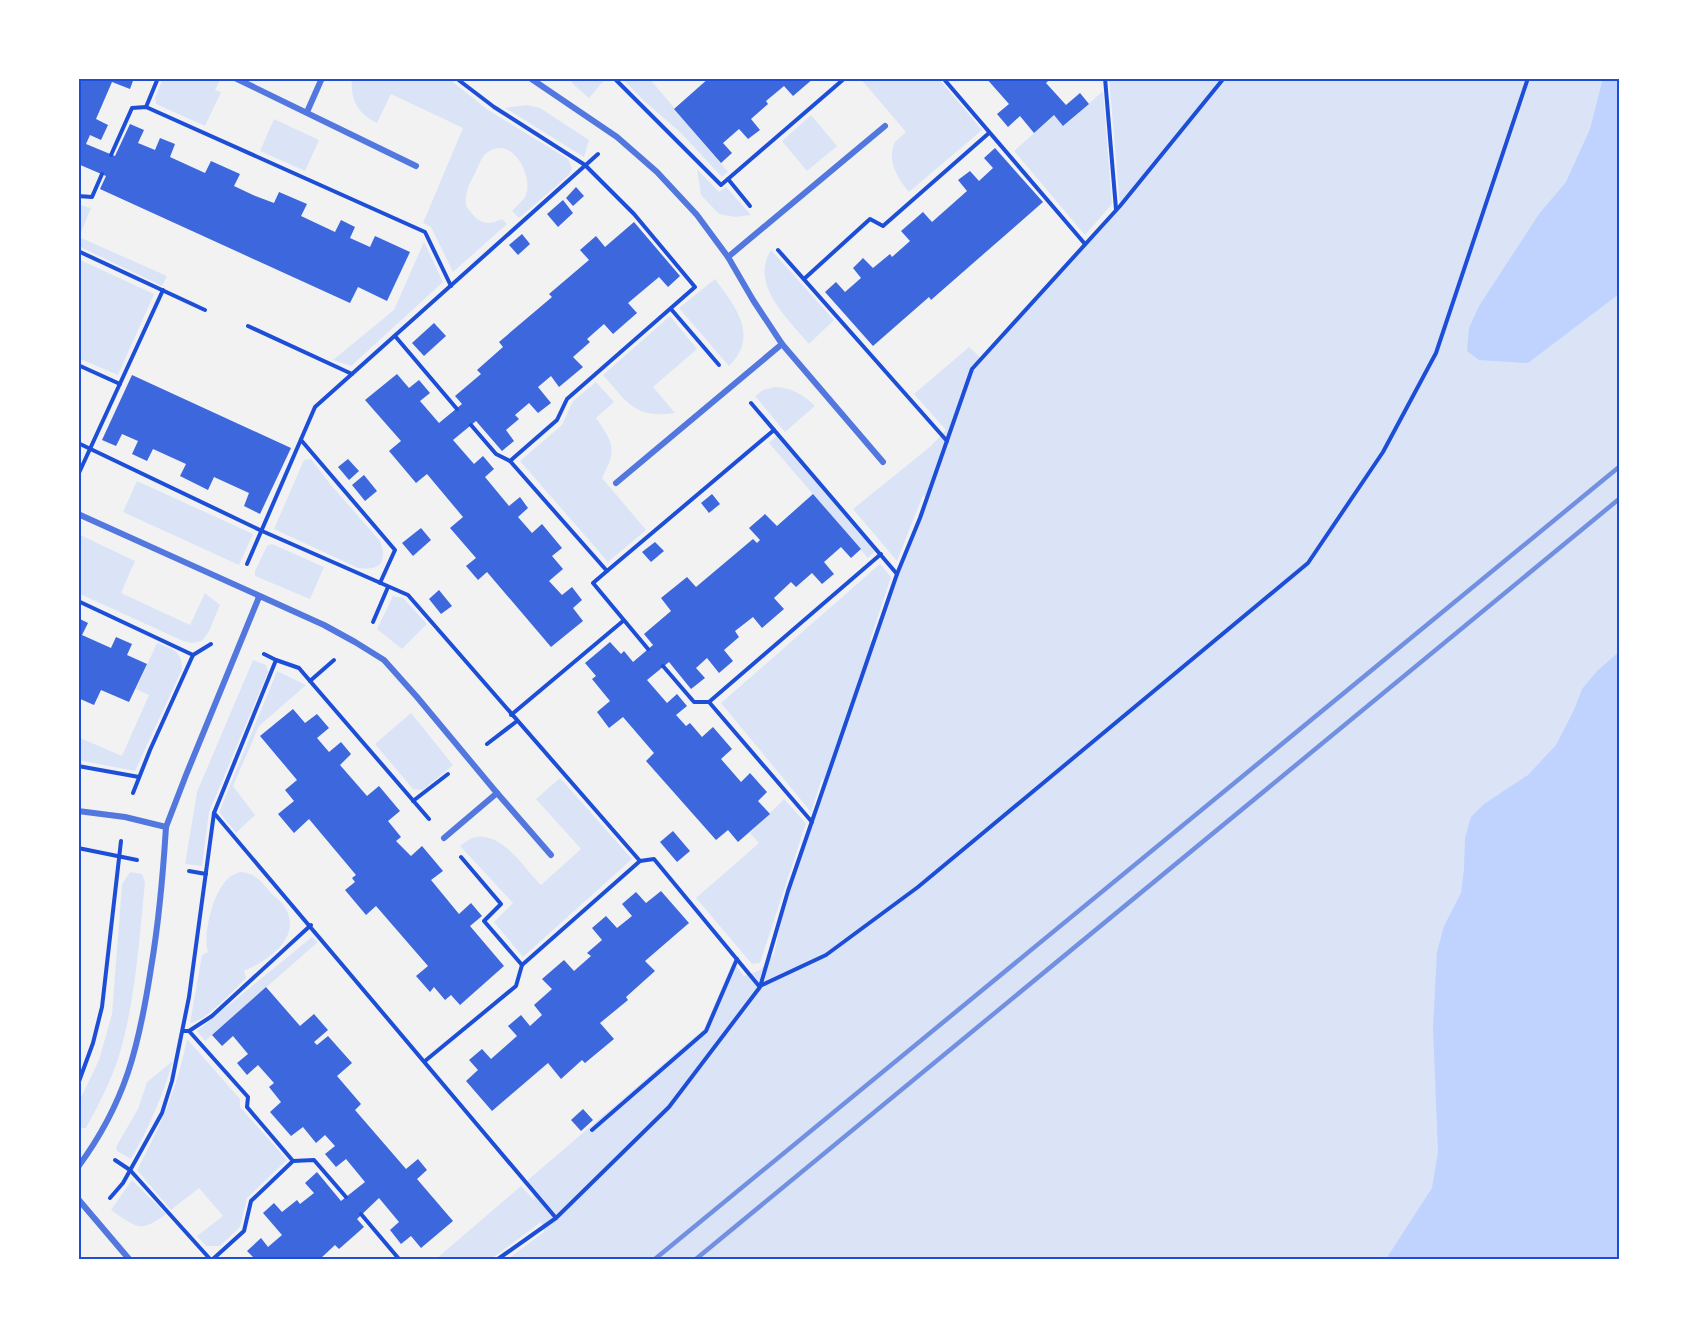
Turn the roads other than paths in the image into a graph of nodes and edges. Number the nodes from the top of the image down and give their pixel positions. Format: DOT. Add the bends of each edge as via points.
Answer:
graph roads {
  1 [pos="235,78"];
  2 [pos="322,78"];
  3 [pos="530,78"];
  4 [pos="307,112"];
  5 [pos="885,126"];
  6 [pos="416,166"];
  7 [pos="728,257"];
  8 [pos="782,344"];
  9 [pos="883,462"];
  10 [pos="616,483"];
  11 [pos="78,514"];
  12 [pos="259,597"];
  13 [pos="496,793"];
  14 [pos="78,811"];
  15 [pos="166,827"];
  16 [pos="444,838"];
  17 [pos="551,855"];
  18 [pos="78,1167"];
  19 [pos="78,1198"];
  20 [pos="129,1259"];
  1 -- 4 [label="street"];
  2 -- 4 [label="street"];
  3 -- 7 [label="street" via="617,137 657,172 697,215"];
  4 -- 6 [label="street"];
  5 -- 7 [label="street"];
  7 -- 8 [label="street"];
  8 -- 9 [label="street"];
  8 -- 10 [label="street"];
  11 -- 12 [label="street"];
  12 -- 13 [label="street" via="324,625 384,660"];
  12 -- 15 [label="street"];
  13 -- 16 [label="street"];
  13 -- 17 [label="street"];
  14 -- 15 [label="street"];
  15 -- 18 [label="street" via="161,900 142,1026 131,1069 114,1110"];
  19 -- 20 [label="street"];
}
